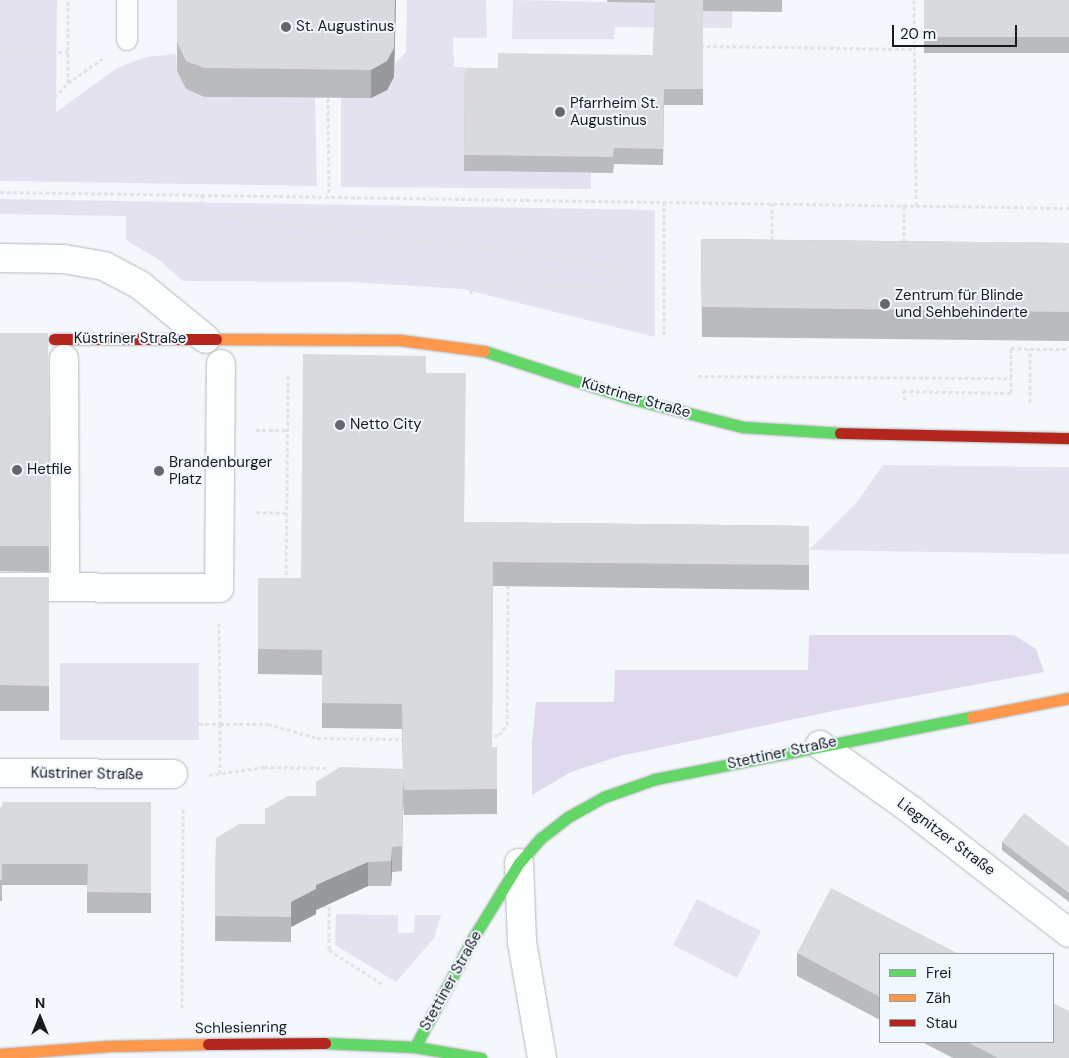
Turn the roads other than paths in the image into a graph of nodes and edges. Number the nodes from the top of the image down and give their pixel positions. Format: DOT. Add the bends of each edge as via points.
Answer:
graph roads {
  1 [pos="127,0"];
  2 [pos="127,40"];
  3 [pos="0,258"];
  4 [pos="206,339"];
  5 [pos="59,349"];
  6 [pos="221,364"];
  7 [pos="1069,438"];
  8 [pos="0,587"];
  9 [pos="65,587"];
  10 [pos="1069,698"];
  11 [pos="820,745"];
  12 [pos="0,773"];
  13 [pos="173,774"];
  14 [pos="519,863"];
  15 [pos="1069,933"];
  16 [pos="415,1047"];
  17 [pos="0,1054"];
  18 [pos="481,1058"];
  19 [pos="542,1058"];
  1 -- 2 [label="lane"];
  3 -- 4 [label="street, Küstriner Straße" via="64,259 104,266 140,285"];
  4 -- 5 [label="street, Küstriner Straße"];
  4 -- 7 [label="street, Küstriner Straße" via="400,340 490,352 629,398 744,428 881,436"];
  5 -- 9 [label="street"];
  6 -- 9 [label="street" via="219,588"];
  8 -- 9 [label="street"];
  10 -- 11 [label="street, Stettiner Straße"];
  11 -- 14 [label="street, Stettiner Straße" via="655,779 604,797 554,828"];
  11 -- 15 [label="street, Liegnitzer Straße" via="911,810"];
  12 -- 13 [label="street, Küstriner Straße"];
  14 -- 16 [label="street, Stettiner Straße" via="473,938"];
  14 -- 19 [label="street" via="522,942"];
  16 -- 17 [label="street, Schlesienring" via="348,1042 227,1042"];
  16 -- 18 [label="street, Schlesienring"];
}
